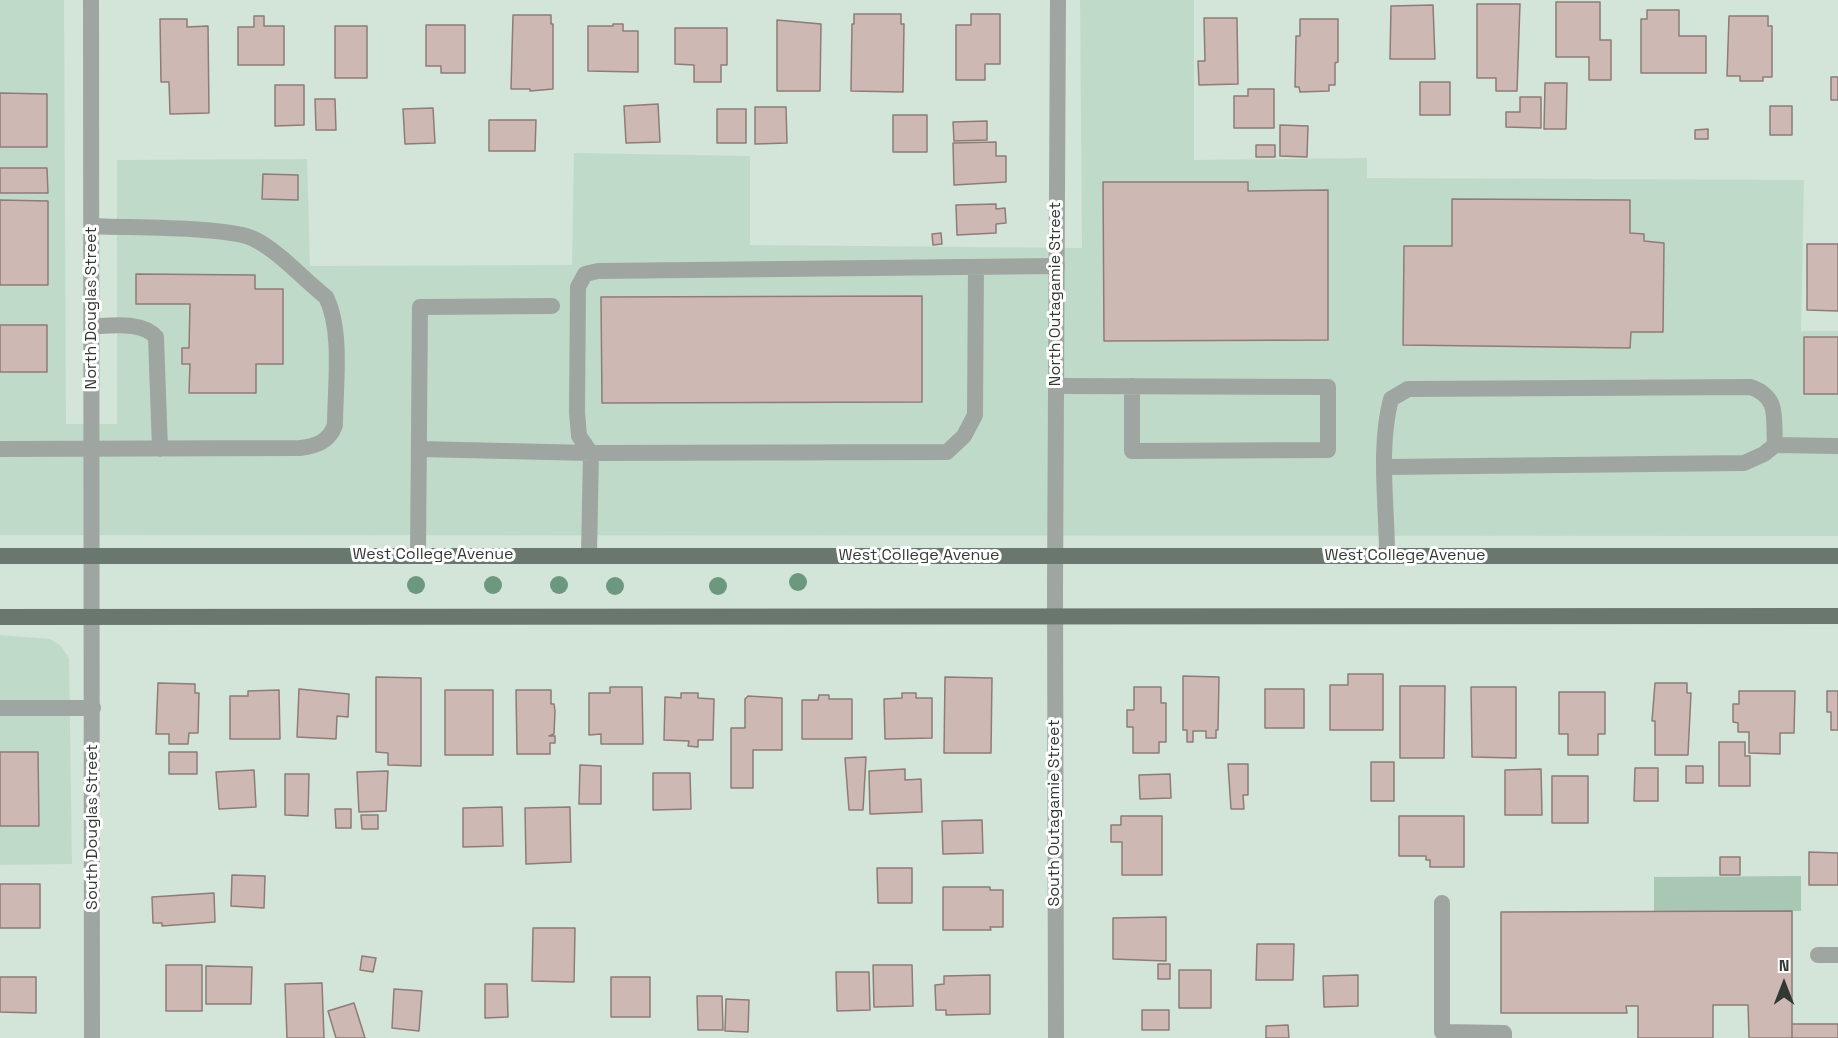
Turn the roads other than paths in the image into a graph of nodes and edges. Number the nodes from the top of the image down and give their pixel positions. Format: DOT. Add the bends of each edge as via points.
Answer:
graph roads {
  1 [pos="92,0"];
  2 [pos="1058,0"];
  3 [pos="92,226"];
  4 [pos="1057,266"];
  5 [pos="976,267"];
  6 [pos="552,306"];
  7 [pos="92,326"];
  8 [pos="1056,386"];
  9 [pos="1132,386"];
  10 [pos="1775,445"];
  11 [pos="1838,446"];
  12 [pos="0,449"];
  13 [pos="92,449"];
  14 [pos="160,449"];
  15 [pos="419,449"];
  16 [pos="591,453"];
  17 [pos="1386,467"];
  18 [pos="418,554"];
  19 [pos="91,555"];
  20 [pos="589,555"];
  21 [pos="1387,555"];
  22 [pos="0,556"];
  23 [pos="1056,556"];
  24 [pos="1838,556"];
  25 [pos="1055,588"];
  26 [pos="92,616"];
  27 [pos="1055,616"];
  28 [pos="1838,616"];
  29 [pos="0,617"];
  30 [pos="0,708"];
  31 [pos="93,708"];
  32 [pos="1442,903"];
  33 [pos="1818,955"];
  34 [pos="1838,955"];
  35 [pos="92,1038"];
  36 [pos="1056,1038"];
  37 [pos="1504,1038"];
  1 -- 3 [label="street, North Douglas Street"];
  2 -- 4 [label="street, North Outagamie Street"];
  3 -- 7 [label="street, North Douglas Street"];
  3 -- 14 [label="street" via="226,232 250,237 326,297 332,308 336,353 332,435 316,446 300,448"];
  4 -- 5 [label="street"];
  4 -- 8 [label="street, North Outagamie Street"];
  5 -- 16 [label="street" via="975,415 964,436 947,452"];
  5 -- 16 [label="street" via="585,274 578,287 577,412 579,436"];
  6 -- 15 [label="street" via="420,307"];
  7 -- 13 [label="street, North Douglas Street"];
  7 -- 14 [label="street" via="141,327 156,337"];
  8 -- 9 [label="street"];
  8 -- 23 [label="street, North Outagamie Street"];
  9 -- 9 [label="street" via="1328,387 1328,450 1132,452"];
  10 -- 11 [label="street"];
  10 -- 17 [label="street" via="1744,463"];
  10 -- 17 [label="street" via="1772,403 1767,393 1751,387 1408,389 1391,399 1386,421"];
  12 -- 13 [label="street"];
  13 -- 14 [label="street"];
  13 -- 19 [label="street, North Douglas Street"];
  15 -- 16 [label="street"];
  15 -- 18 [label="street"];
  16 -- 20 [label="street"];
  17 -- 21 [label="street"];
  18 -- 19 [label="main road, West College Avenue"];
  18 -- 20 [label="main road, West College Avenue"];
  19 -- 22 [label="main road, West College Avenue"];
  19 -- 26 [label="street, North Douglas Street"];
  20 -- 23 [label="main road, West College Avenue"];
  21 -- 23 [label="main road, West College Avenue"];
  21 -- 24 [label="main road, West College Avenue"];
  23 -- 25 [label="street, North Outagamie Street"];
  25 -- 27 [label="street, South Outagamie Street"];
  26 -- 27 [label="main road"];
  26 -- 29 [label="main road"];
  26 -- 31 [label="street, South Douglas Street"];
  27 -- 28 [label="main road"];
  27 -- 36 [label="street, South Outagamie Street"];
  30 -- 31 [label="street"];
  31 -- 35 [label="street, South Douglas Street"];
  32 -- 37 [label="street" via="1442,1032 1504,1033"];
  33 -- 34 [label="street"];
}
